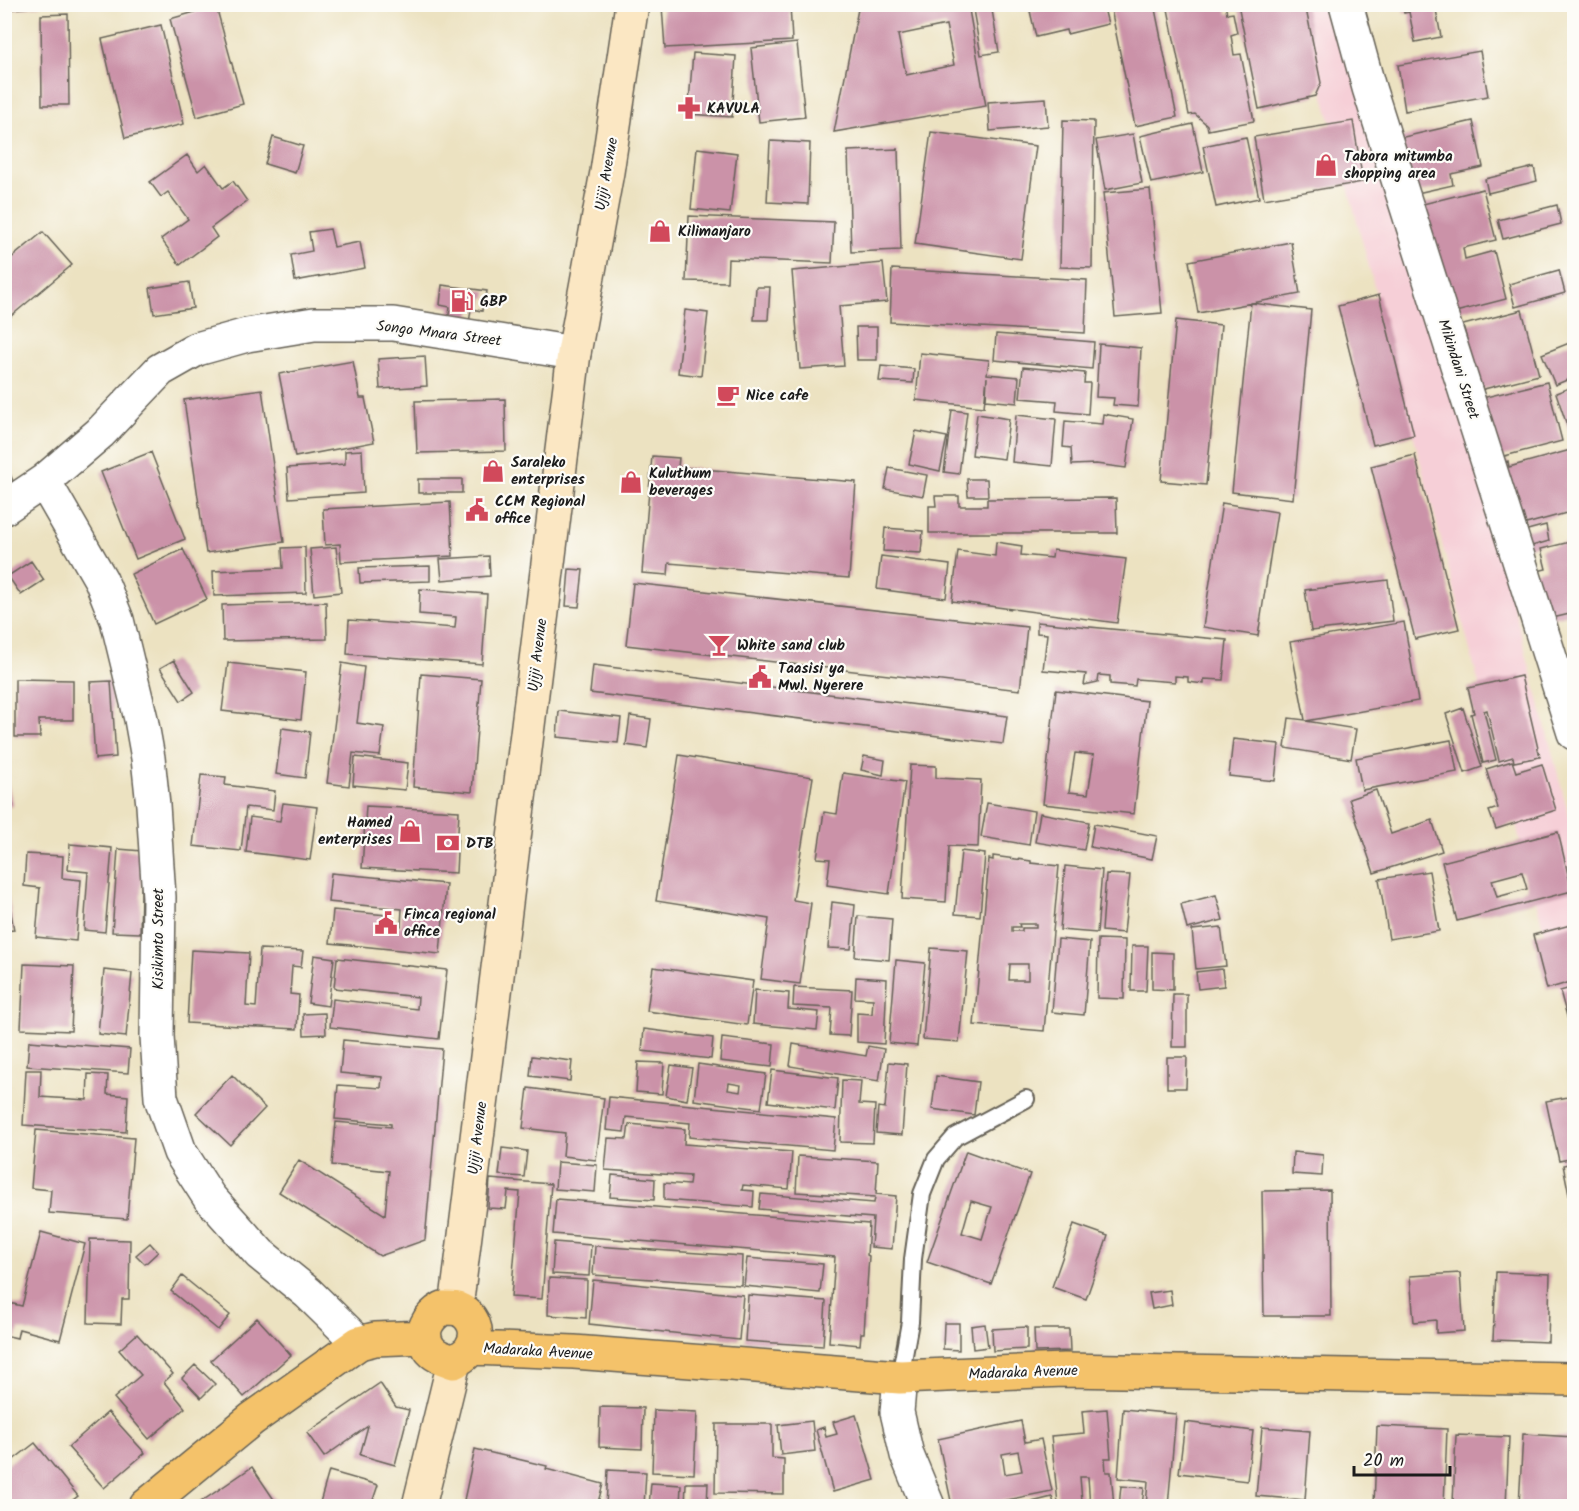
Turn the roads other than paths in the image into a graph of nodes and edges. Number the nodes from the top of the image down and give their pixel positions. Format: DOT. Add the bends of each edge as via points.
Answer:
graph roads {
  1 [pos="632,4"];
  2 [pos="1346,4"];
  3 [pos="574,353"];
  4 [pos="44,481"];
  5 [pos="4,508"];
  6 [pos="1575,733"];
  7 [pos="1026,1099"];
  8 [pos="456,1308"];
  9 [pos="424,1337"];
  10 [pos="358,1343"];
  11 [pos="463,1355"];
  12 [pos="900,1377"];
  13 [pos="1575,1379"];
  14 [pos="146,1506"];
  15 [pos="418,1506"];
  16 [pos="928,1506"];
  1 -- 3 [label="main road, Ujiji Avenue"];
  2 -- 6 [label="street, Mikindani Street" via="1369,88"];
  3 -- 4 [label="street, Songo Mnara Street" via="393,324 314,324 247,335 197,349 160,370 100,433"];
  3 -- 8 [label="main road, Ujiji Avenue"];
  4 -- 5 [label="street, Songo Mnara Street"];
  4 -- 10 [label="street, Kisikimto Street" via="101,580 117,620 141,719 152,793 159,897 160,1098 180,1152 209,1197 260,1254 308,1293"];
  7 -- 12 [label="lane" via="955,1137 936,1159 922,1194 910,1322"];
  8 -- 9 [label="main road" via="443,1308 433,1314"];
  8 -- 11 [label="main road" via="467,1314 476,1336"];
  9 -- 10 [label="main road" via="375,1338"];
  9 -- 11 [label="main road" via="438,1357"];
  10 -- 14 [label="main road" via="252,1419"];
  11 -- 12 [label="main road, Madaraka Avenue" via="574,1352"];
  11 -- 15 [label="main road"];
  12 -- 13 [label="main road, Madaraka Avenue" via="1064,1370"];
  12 -- 16 [label="street" via="897,1412 907,1455"];
}
